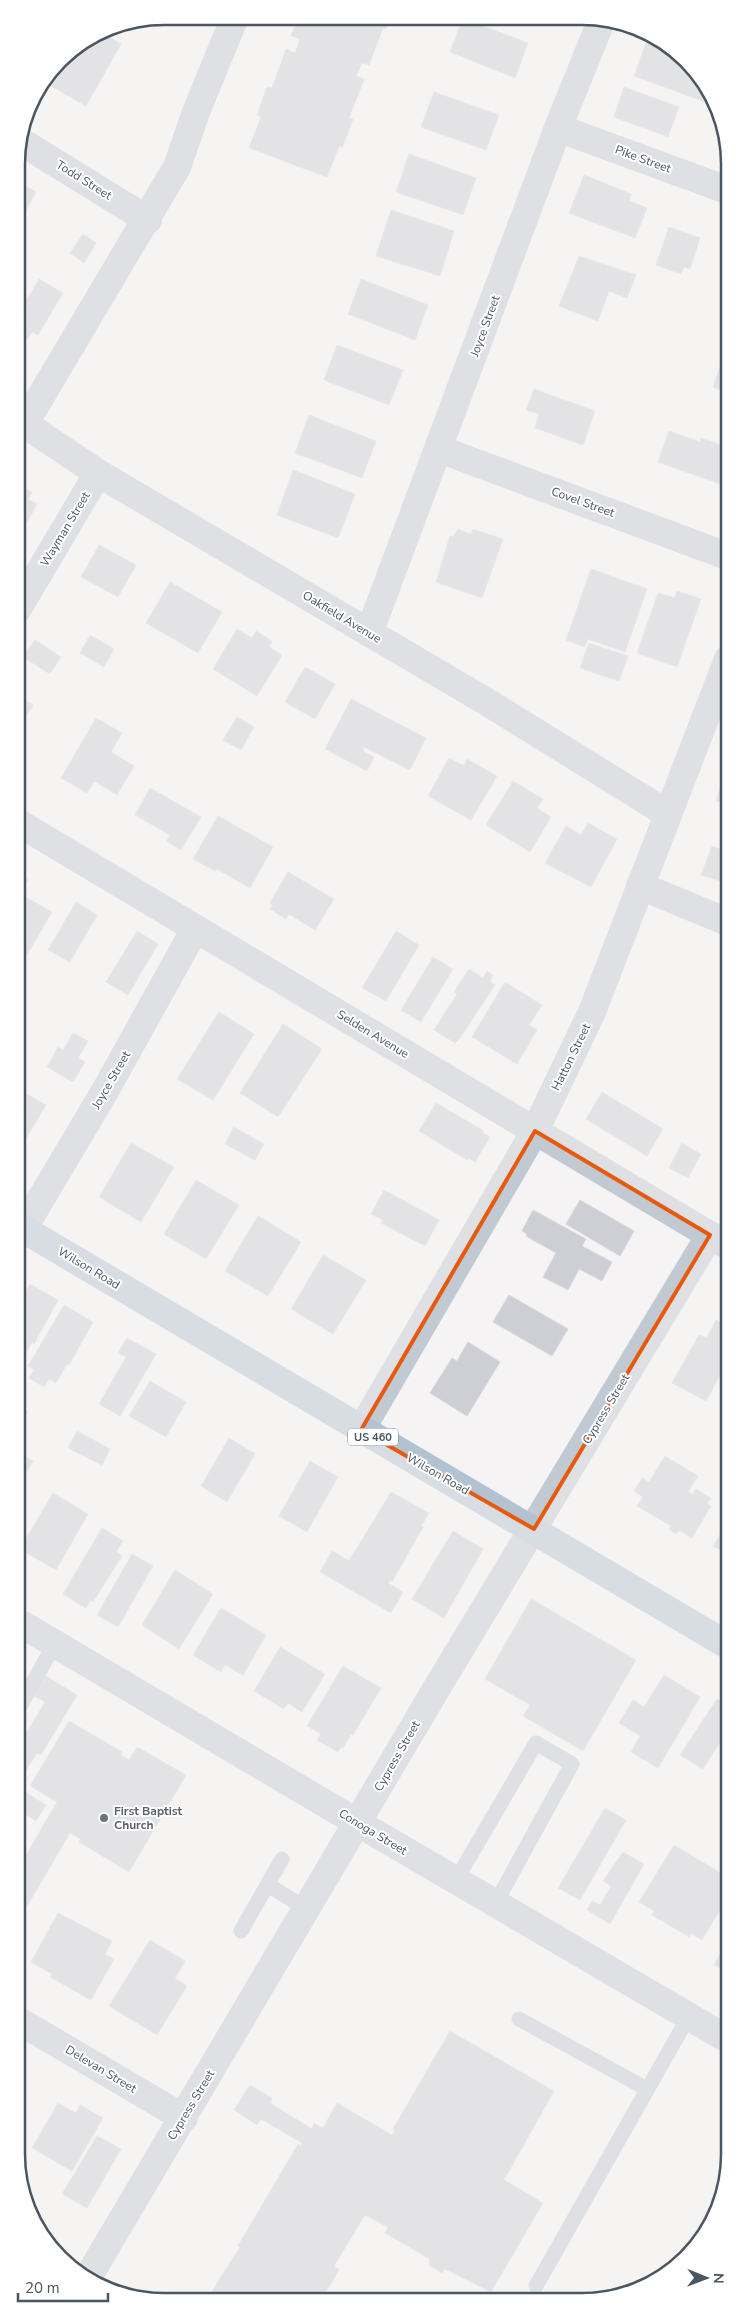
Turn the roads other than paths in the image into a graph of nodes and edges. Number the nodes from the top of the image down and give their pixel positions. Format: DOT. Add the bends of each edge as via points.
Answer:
graph roads {
  1 [pos="232,25"];
  2 [pos="599,26"];
  3 [pos="558,128"];
  4 [pos="26,145"];
  5 [pos="721,188"];
  6 [pos="148,220"];
  7 [pos="25,415"];
  8 [pos="25,424"];
  9 [pos="439,449"];
  10 [pos="98,473"];
  11 [pos="721,553"];
  12 [pos="25,596"];
  13 [pos="369,633"];
  14 [pos="721,677"];
  15 [pos="668,814"];
  16 [pos="25,827"];
  17 [pos="640,886"];
  18 [pos="721,919"];
  19 [pos="195,929"];
  20 [pos="535,1131"];
  21 [pos="25,1219"];
  22 [pos="25,1230"];
  23 [pos="719,1240"];
  24 [pos="361,1430"];
  25 [pos="534,1529"];
  26 [pos="25,1626"];
  27 [pos="721,1641"];
  28 [pos="55,1643"];
  29 [pos="25,1697"];
  30 [pos="358,1824"];
  31 [pos="282,1859"];
  32 [pos="456,1880"];
  33 [pos="268,1885"];
  34 [pos="495,1904"];
  35 [pos="308,1909"];
  36 [pos="241,1931"];
  37 [pos="689,2016"];
  38 [pos="519,2018"];
  39 [pos="25,2024"];
  40 [pos="721,2035"];
  41 [pos="647,2089"];
  42 [pos="184,2118"];
  43 [pos="91,2272"];
  44 [pos="536,2286"];
  1 -- 6 [label="street" via="196,112 178,167"];
  2 -- 3 [label="street, Joyce Street"];
  3 -- 5 [label="street, Pike Street"];
  3 -- 9 [label="street, Joyce Street"];
  4 -- 6 [label="street, Todd Street"];
  6 -- 7 [label="street"];
  8 -- 10 [label="street, Oakfield Avenue"];
  9 -- 11 [label="street, Covel Street"];
  9 -- 13 [label="street, Joyce Street"];
  10 -- 12 [label="street, Wayman Street"];
  10 -- 13 [label="street, Oakfield Avenue"];
  13 -- 15 [label="street, Oakfield Avenue" via="488,702"];
  14 -- 15 [label="street, Hatton Street"];
  15 -- 17 [label="street, Hatton Street"];
  16 -- 19 [label="street, Selden Avenue"];
  17 -- 18 [label="street"];
  17 -- 20 [label="street, Hatton Street" via="592,1012"];
  19 -- 20 [label="street, Selden Avenue"];
  19 -- 21 [label="street, Joyce Street" via="104,1091"];
  20 -- 23 [label="street, Selden Avenue"];
  20 -- 24 [label="street, Hatton Street"];
  22 -- 24 [label="main road, Wilson Road / US 460"];
  23 -- 25 [label="street, Cypress Street"];
  24 -- 25 [label="main road, Wilson Road / US 460"];
  25 -- 27 [label="main road, Wilson Road / US 460"];
  25 -- 30 [label="street, Cypress Street"];
  26 -- 28 [label="street, Conoga Street"];
  28 -- 29 [label="lane"];
  28 -- 30 [label="street, Conoga Street"];
  30 -- 32 [label="street, Conoga Street"];
  30 -- 35 [label="street, Cypress Street"];
  31 -- 33 [label="lane"];
  32 -- 34 [label="street, Conoga Street"];
  32 -- 34 [label="lane" via="536,1743 572,1764"];
  33 -- 35 [label="lane"];
  33 -- 36 [label="lane"];
  34 -- 37 [label="street, Conoga Street"];
  35 -- 42 [label="street, Cypress Street"];
  37 -- 40 [label="street, Conoga Street"];
  37 -- 41 [label="lane"];
  38 -- 41 [label="lane"];
  39 -- 42 [label="street, Delevan Street"];
  41 -- 44 [label="lane"];
  42 -- 43 [label="street, Cypress Street"];
}
